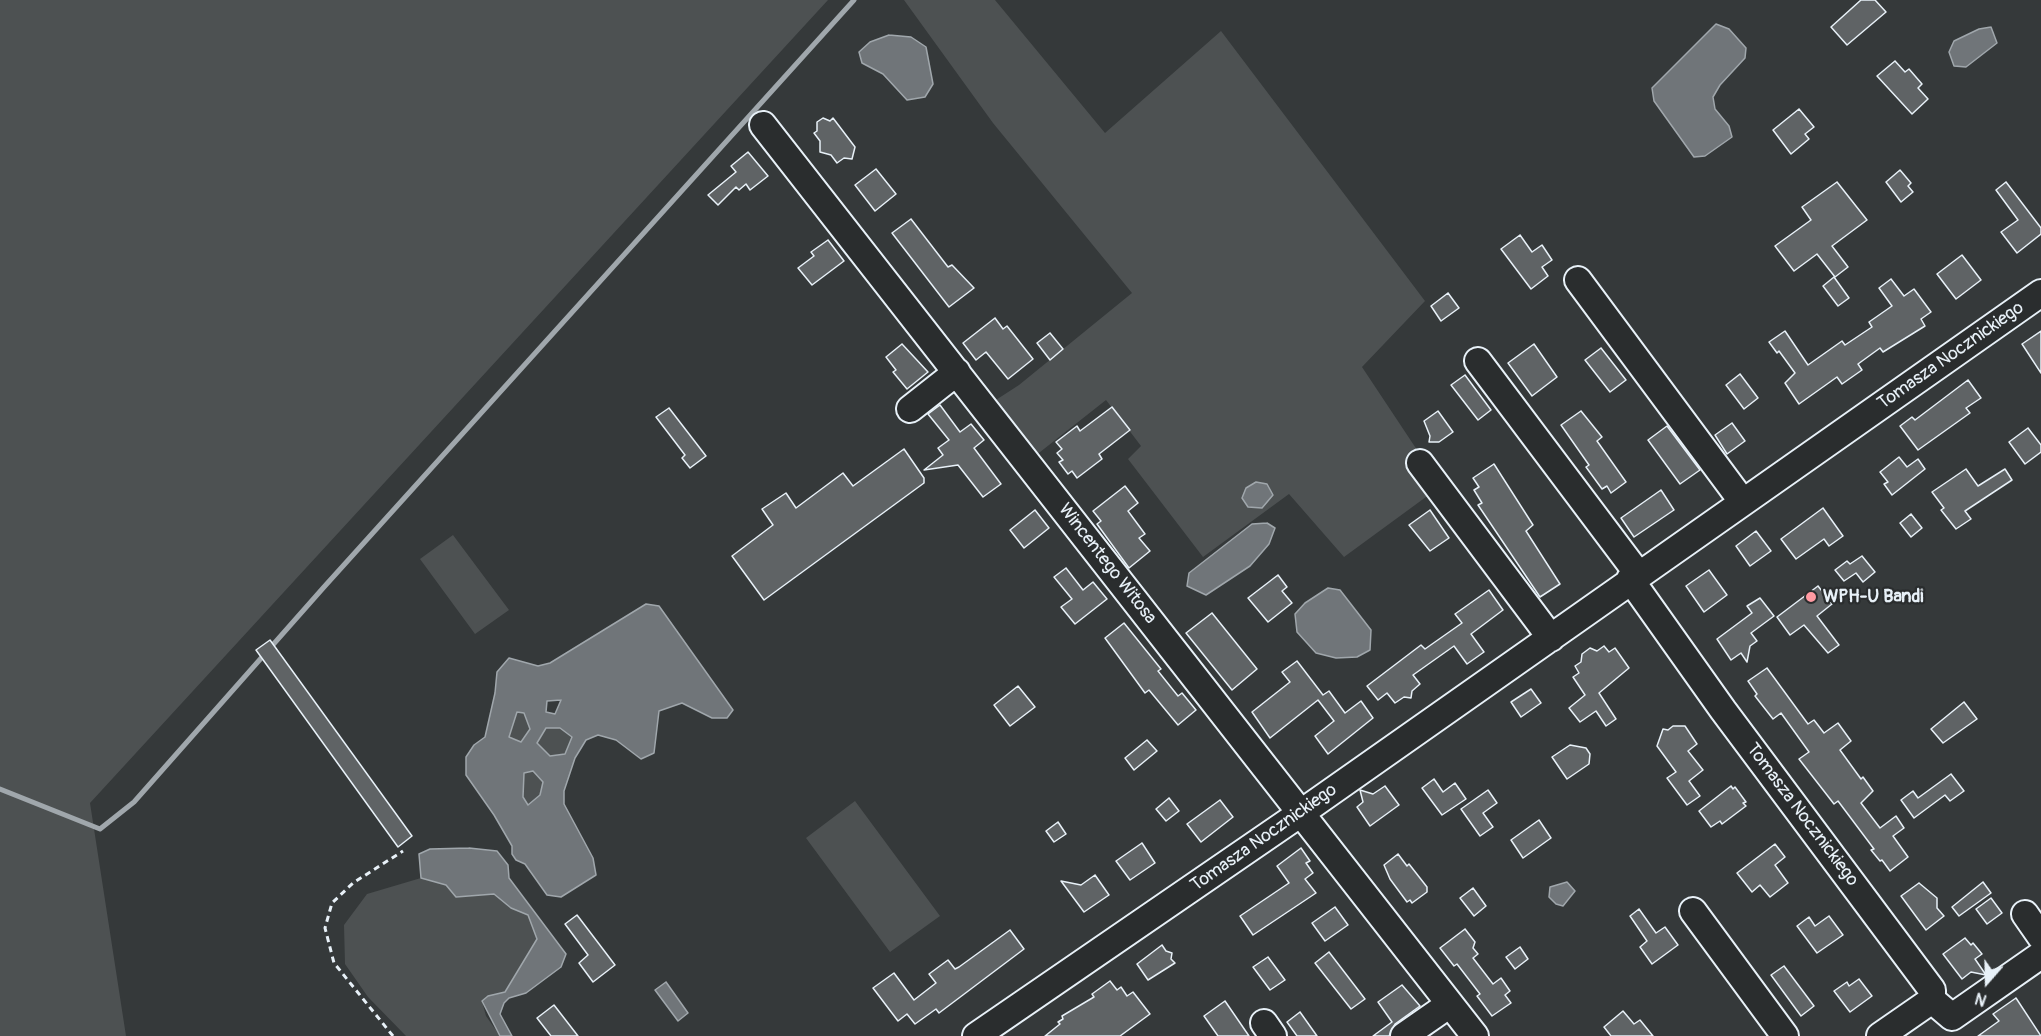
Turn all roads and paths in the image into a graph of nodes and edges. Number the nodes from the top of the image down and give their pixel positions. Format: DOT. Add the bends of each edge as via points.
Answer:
graph roads {
  1 [pos="763,125"];
  2 [pos="1578,280"];
  3 [pos="2041,293"];
  4 [pos="1478,361"];
  5 [pos="957,372"];
  6 [pos="910,409"];
  7 [pos="1420,464"];
  8 [pos="1742,501"];
  9 [pos="1634,577"];
  10 [pos="1551,638"];
  11 [pos="1301,813"];
  12 [pos="403,851"];
  13 [pos="1693,911"];
  14 [pos="2025,914"];
  15 [pos="2041,937"];
  16 [pos="2041,955"];
  17 [pos="1932,1000"];
  18 [pos="1450,1005"];
  19 [pos="393,1036"];
  20 [pos="976,1036"];
  21 [pos="1404,1036"];
  22 [pos="1475,1036"];
  23 [pos="1785,1036"];
  24 [pos="1880,1036"];
  1 -- 5 [label="street, Wincentego Witosa"];
  2 -- 8 [label="street"];
  3 -- 8 [label="street, Tomasza Nocznickiego"];
  4 -- 9 [label="street, Tomasza Nocznickiego"];
  5 -- 6 [label="street"];
  5 -- 11 [label="street, Wincentego Witosa"];
  7 -- 10 [label="street"];
  8 -- 9 [label="street, Tomasza Nocznickiego"];
  9 -- 10 [label="street, Tomasza Nocznickiego"];
  9 -- 17 [label="street, Tomasza Nocznickiego" via="1723,710 1932,990"];
  10 -- 11 [label="street, Tomasza Nocznickiego"];
  11 -- 18 [label="street, Wincentego Witosa"];
  11 -- 20 [label="street, Tomasza Nocznickiego"];
  12 -- 19 [label="path" via="353,883 332,903 325,928 334,963"];
  13 -- 23 [label="street"];
  14 -- 15 [label="street"];
  16 -- 17 [label="street" via="1952,1017"];
  17 -- 24 [label="street"];
  18 -- 21 [label="street"];
  18 -- 22 [label="street, Wincentego Witosa"];
}
